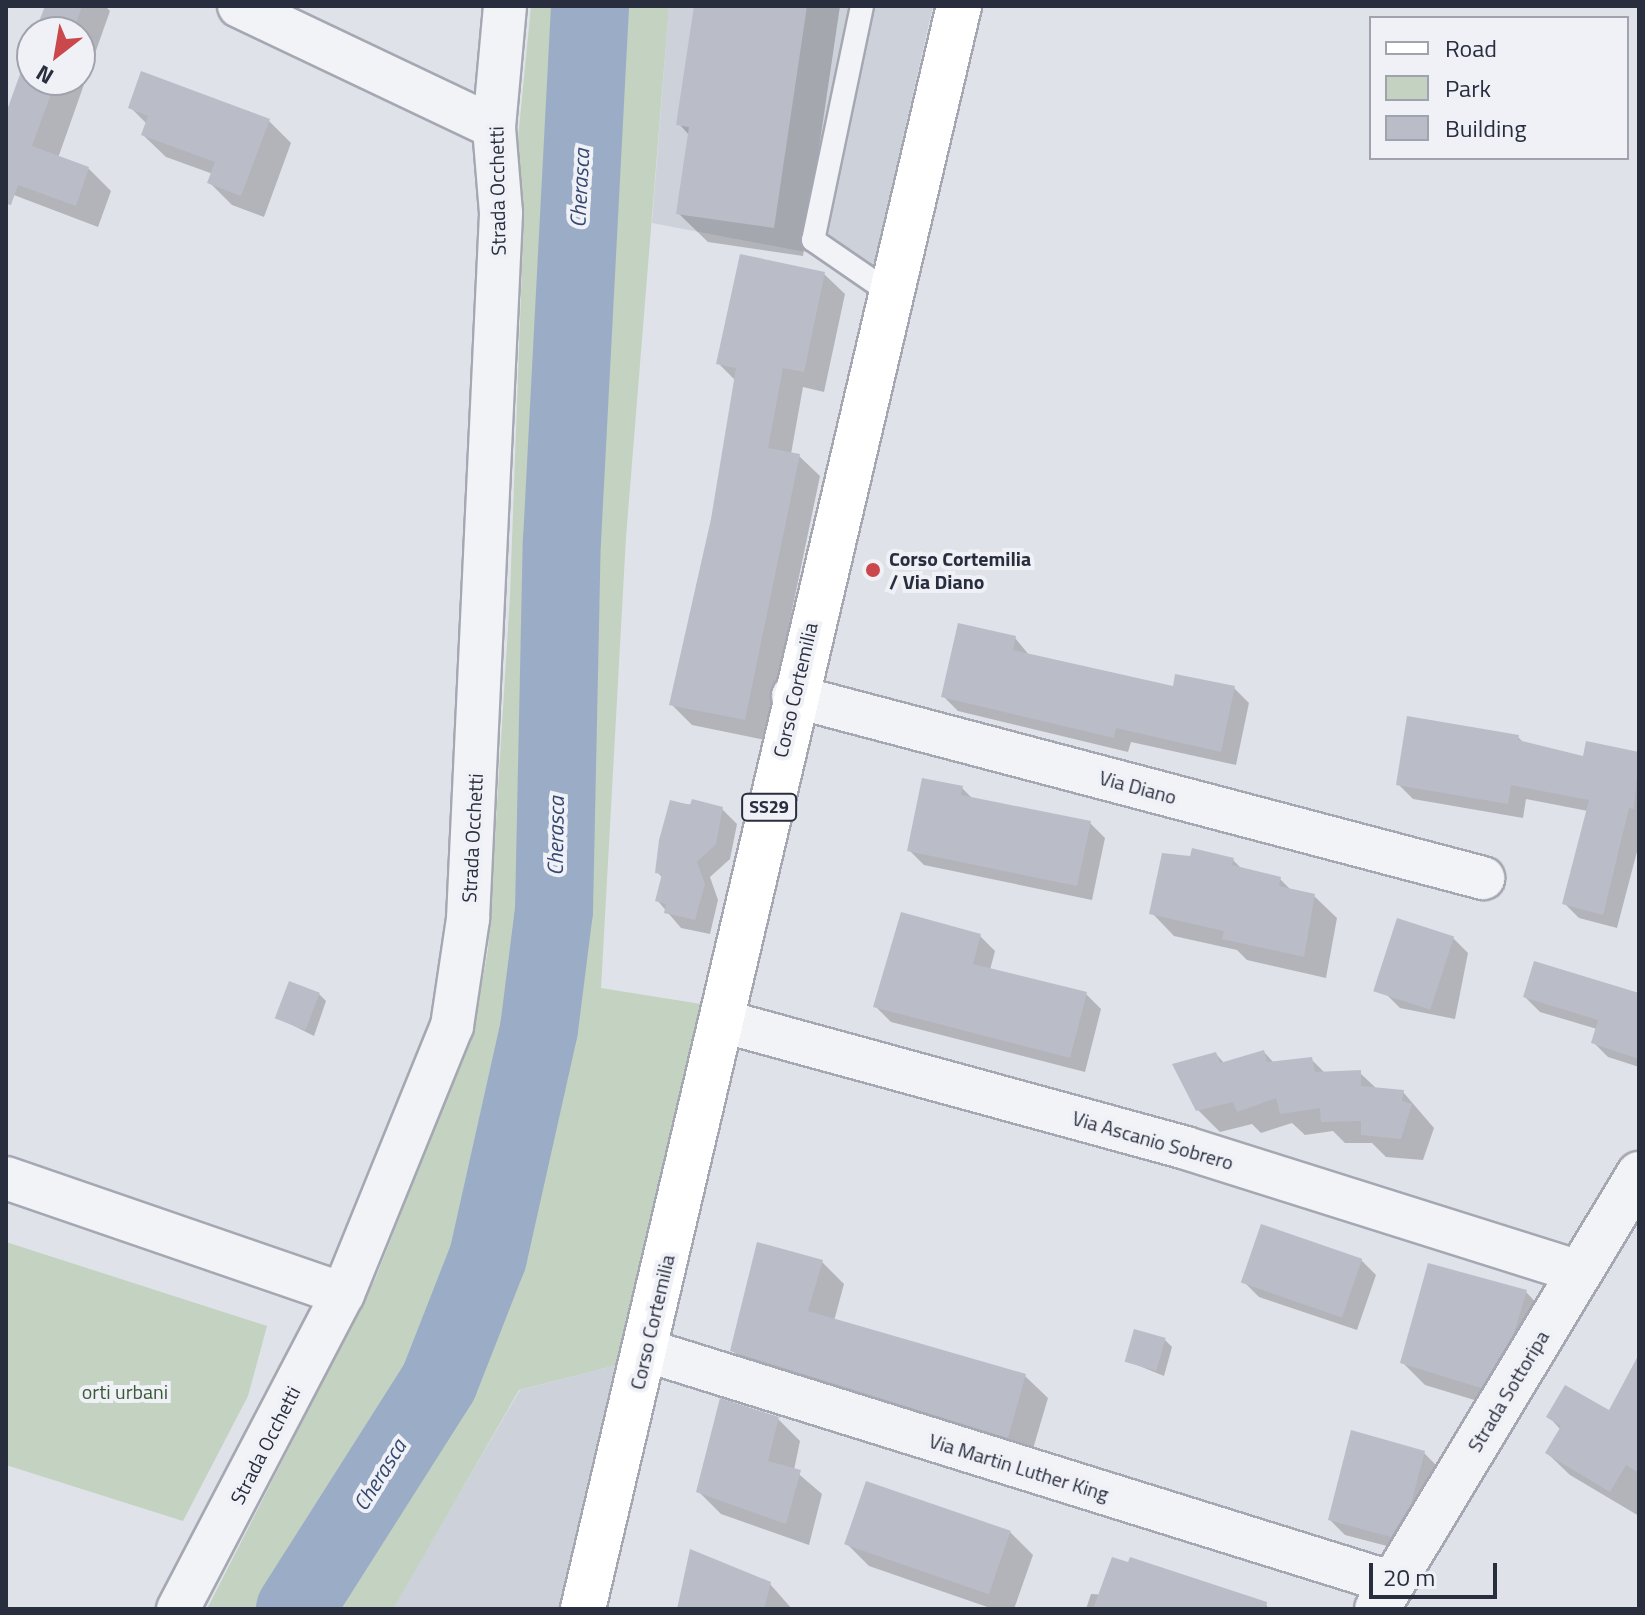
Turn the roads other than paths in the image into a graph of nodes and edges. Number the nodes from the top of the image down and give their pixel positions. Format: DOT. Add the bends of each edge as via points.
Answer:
graph roads {
  1 [pos="239,6"];
  2 [pos="505,6"];
  3 [pos="862,6"];
  4 [pos="959,6"];
  5 [pos="494,127"];
  6 [pos="890,293"];
  7 [pos="793,696"];
  8 [pos="1483,878"];
  9 [pos="722,1021"];
  10 [pos="1639,1174"];
  11 [pos="6,1178"];
  12 [pos="1580,1272"];
  13 [pos="343,1294"];
  14 [pos="645,1350"];
  15 [pos="1385,1596"];
  16 [pos="178,1609"];
  17 [pos="583,1609"];
  1 -- 5 [label="street"];
  2 -- 5 [label="street, Strada Occhetti"];
  3 -- 6 [label="lane" via="813,240"];
  4 -- 6 [label="main road, Corso Cortemilia / SS29"];
  5 -- 13 [label="street, Strada Occhetti" via="501,213 468,919 452,1026"];
  6 -- 7 [label="main road, Corso Cortemilia / SS29"];
  7 -- 8 [label="street, Via Diano"];
  7 -- 9 [label="main road, Corso Cortemilia / SS29"];
  9 -- 12 [label="street, Via Ascanio Sobrero" via="1186,1148"];
  9 -- 14 [label="main road, Corso Cortemilia / SS29"];
  10 -- 12 [label="street, Strada Sottoripa"];
  11 -- 13 [label="street"];
  12 -- 15 [label="street, Strada Sottoripa"];
  13 -- 16 [label="street, Strada Occhetti"];
  14 -- 15 [label="street, Via Martin Luther King"];
  14 -- 17 [label="main road, Corso Cortemilia / SS29"];
}
